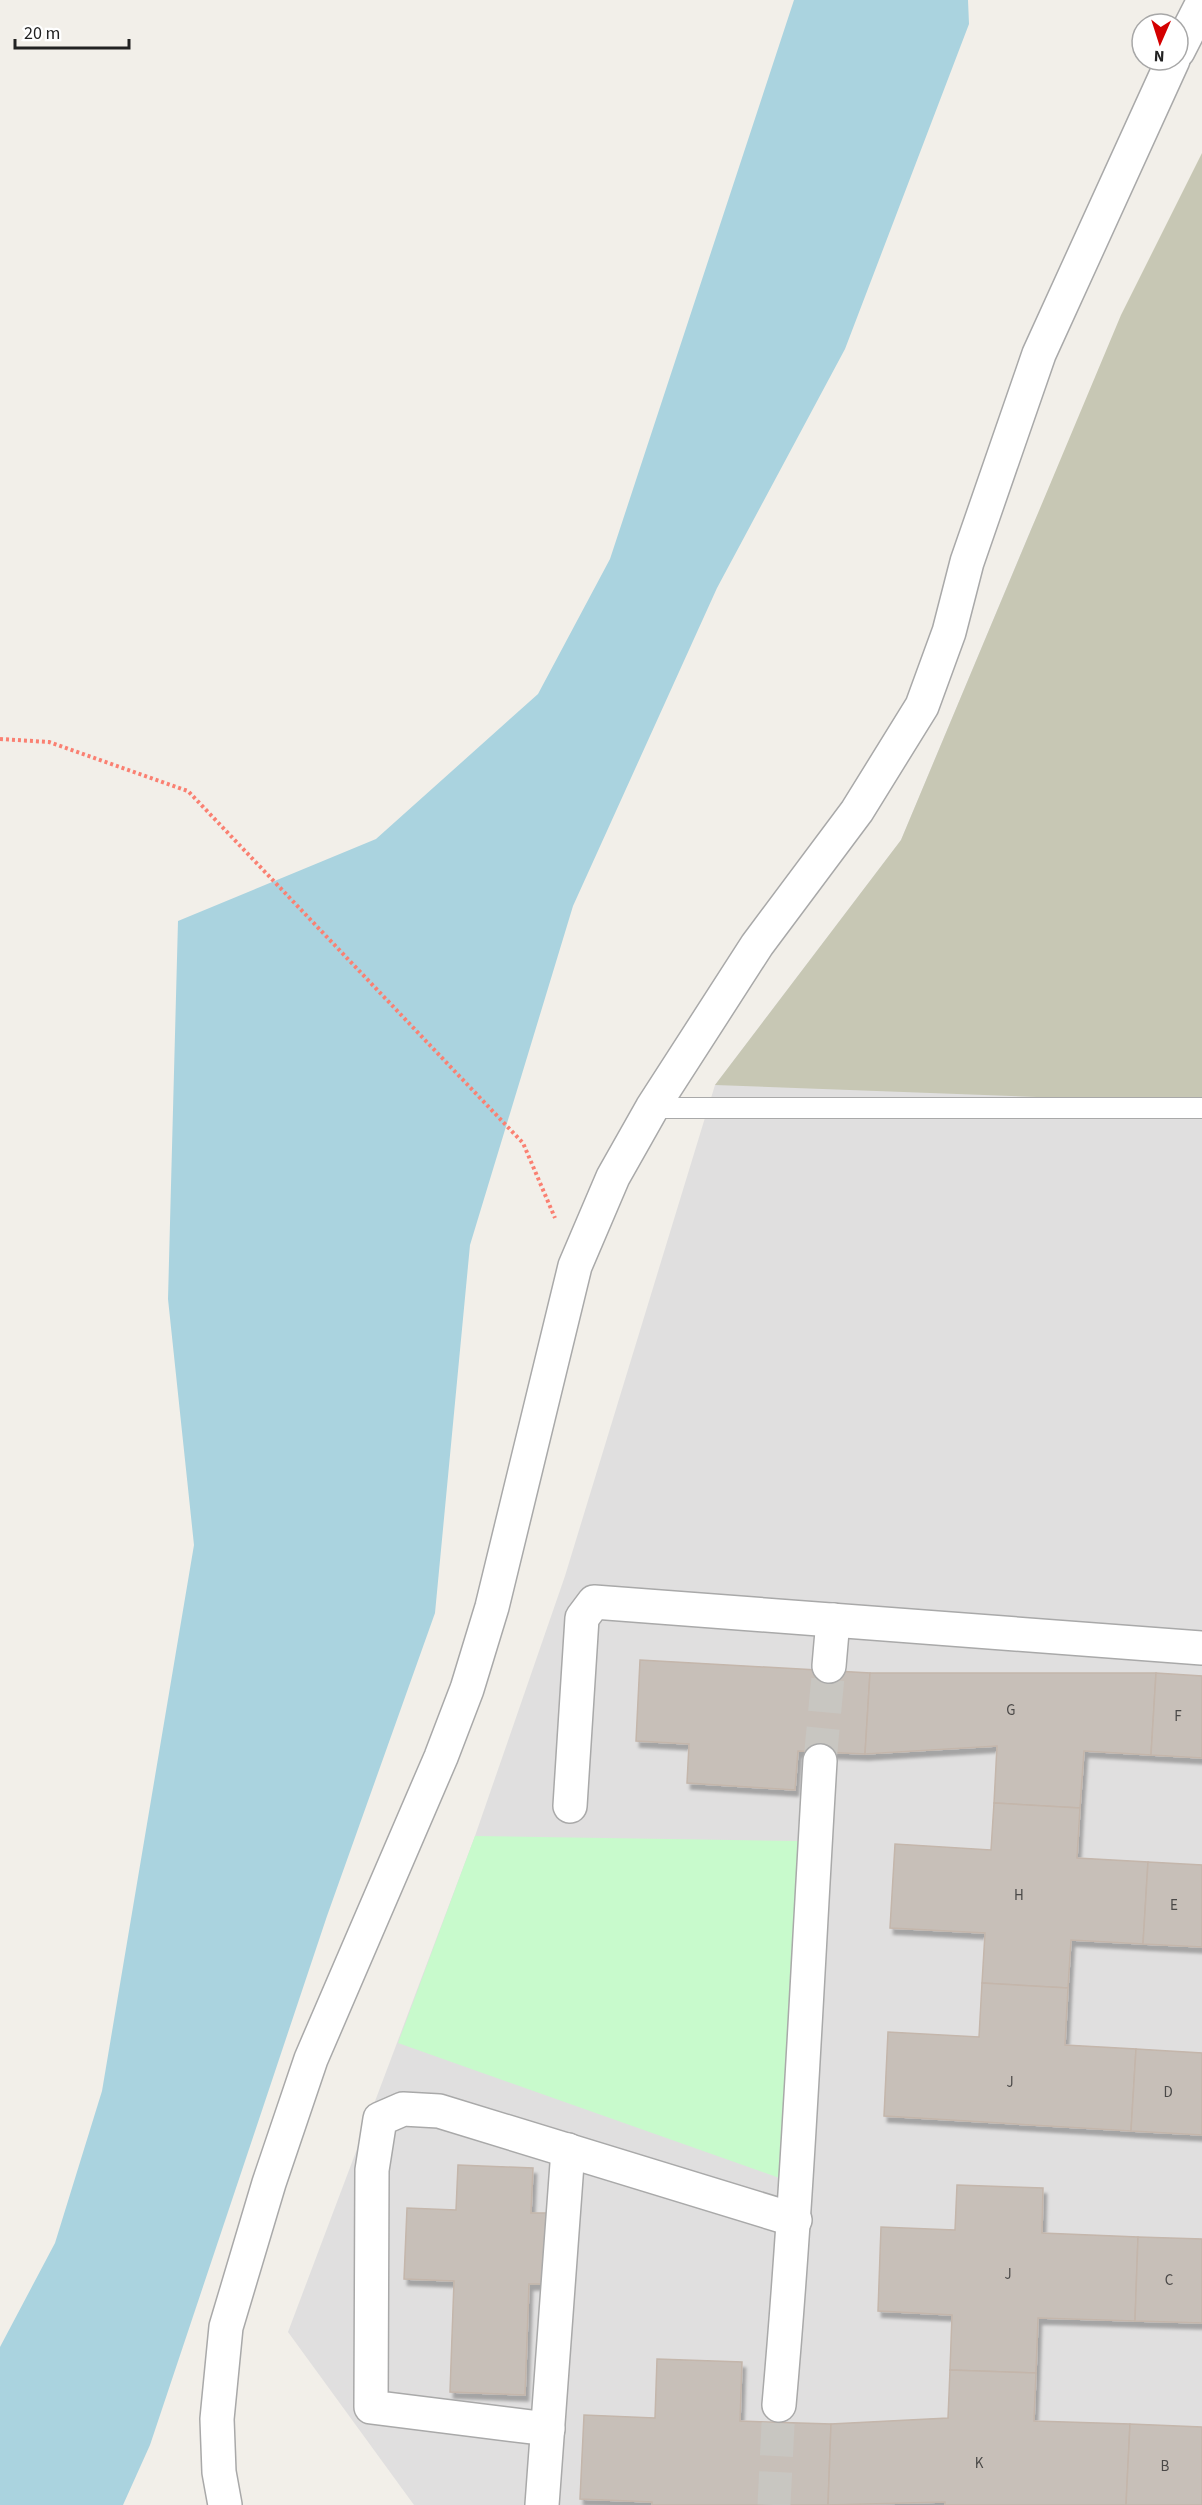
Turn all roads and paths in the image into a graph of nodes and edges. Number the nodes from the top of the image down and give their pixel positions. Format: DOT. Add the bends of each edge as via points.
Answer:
graph roads {
  1 [pos="1202,4"];
  2 [pos="1190,28"];
  3 [pos="1168,72"];
  4 [pos="0,739"];
  5 [pos="652,1108"];
  6 [pos="1202,1108"];
  7 [pos="575,1266"];
  8 [pos="833,1620"];
  9 [pos="1202,1648"];
  10 [pos="829,1666"];
  11 [pos="820,1761"];
  12 [pos="570,1806"];
  13 [pos="568,2150"];
  14 [pos="795,2220"];
  15 [pos="779,2405"];
  16 [pos="548,2429"];
  17 [pos="225,2505"];
  18 [pos="542,2505"];
  1 -- 2 [label="street"];
  3 -- 5 [label="street" via="1039,354 922,706 857,811 757,945"];
  4 -- 7 [label="path" via="49,742 188,791 523,1143"];
  5 -- 6 [label="lane"];
  5 -- 7 [label="street" via="613,1177"];
  7 -- 17 [label="street" via="492,1606 467,1689 311,2059 226,2327 217,2419"];
  8 -- 9 [label="street"];
  8 -- 10 [label="street"];
  8 -- 12 [label="street" via="594,1602 582,1618"];
  11 -- 14 [label="street" via="796,2135"];
  13 -- 14 [label="street"];
  13 -- 16 [label="street"];
  13 -- 16 [label="street" via="439,2111 403,2109 380,2119 372,2170 371,2407"];
  14 -- 15 [label="street"];
  16 -- 18 [label="street"];
}
